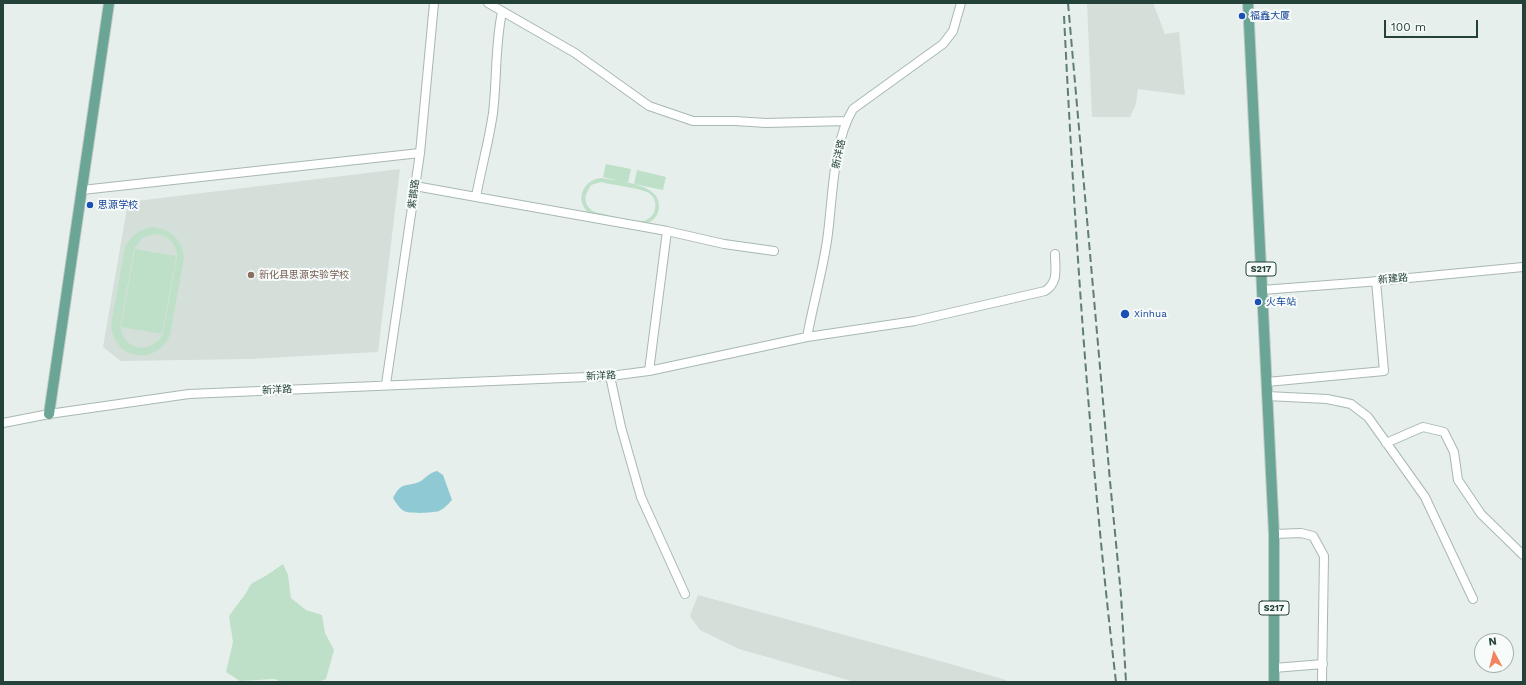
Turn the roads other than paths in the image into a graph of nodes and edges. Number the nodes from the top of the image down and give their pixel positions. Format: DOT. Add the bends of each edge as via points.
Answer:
graph roads {
  1 [pos="109,3"];
  2 [pos="434,3"];
  3 [pos="488,3"];
  4 [pos="961,3"];
  5 [pos="1248,3"];
  6 [pos="502,12"];
  7 [pos="846,121"];
  8 [pos="420,153"];
  9 [pos="415,186"];
  10 [pos="82,190"];
  11 [pos="476,196"];
  12 [pos="667,231"];
  13 [pos="774,251"];
  14 [pos="1054,254"];
  15 [pos="1523,267"];
  16 [pos="1376,281"];
  17 [pos="1262,290"];
  18 [pos="807,337"];
  19 [pos="649,371"];
  20 [pos="610,376"];
  21 [pos="1267,382"];
  22 [pos="386,384"];
  23 [pos="1267,396"];
  24 [pos="49,414"];
  25 [pos="3,423"];
  26 [pos="1386,443"];
  27 [pos="1274,534"];
  28 [pos="1523,555"];
  29 [pos="685,594"];
  30 [pos="1473,599"];
  31 [pos="1323,664"];
  32 [pos="1274,668"];
  33 [pos="1274,682"];
  34 [pos="1322,682"];
  1 -- 10 [label="main road"];
  2 -- 8 [label="street, 紫鹊路"];
  3 -- 6 [label="street"];
  4 -- 7 [label="street, 新洋路" via="953,31 943,44 853,109"];
  5 -- 17 [label="main road, S217"];
  6 -- 7 [label="street" via="575,53 649,106 694,121"];
  6 -- 11 [label="street" via="498,31 492,114"];
  7 -- 18 [label="street, 新洋路" via="836,165 827,242"];
  8 -- 9 [label="street, 紫鹊路"];
  8 -- 10 [label="street"];
  9 -- 11 [label="street"];
  9 -- 22 [label="street, 紫鹊路"];
  10 -- 24 [label="main road"];
  11 -- 12 [label="street"];
  12 -- 13 [label="street" via="724,244"];
  12 -- 19 [label="street"];
  14 -- 18 [label="street" via="1055,279 1045,291 915,321"];
  15 -- 16 [label="street, 新建路"];
  16 -- 17 [label="street, 新建路"];
  16 -- 21 [label="street" via="1384,372"];
  17 -- 21 [label="main road, S217"];
  18 -- 19 [label="street, 新洋路"];
  19 -- 20 [label="street, 新洋路"];
  20 -- 22 [label="street, 新洋路"];
  20 -- 29 [label="street" via="621,427 641,497"];
  21 -- 23 [label="main road, S217"];
  22 -- 24 [label="street, 新洋路" via="189,394"];
  23 -- 26 [label="street" via="1327,399 1351,404 1368,417"];
  23 -- 27 [label="main road, S217"];
  24 -- 25 [label="street, 新洋路"];
  26 -- 28 [label="street" via="1423,427 1444,432 1454,452 1458,480 1481,514"];
  26 -- 30 [label="street" via="1425,497"];
  27 -- 31 [label="street" via="1313,536 1324,556"];
  27 -- 32 [label="main road, S217"];
  31 -- 32 [label="street"];
  31 -- 34 [label="street"];
  32 -- 33 [label="main road, S217"];
}
